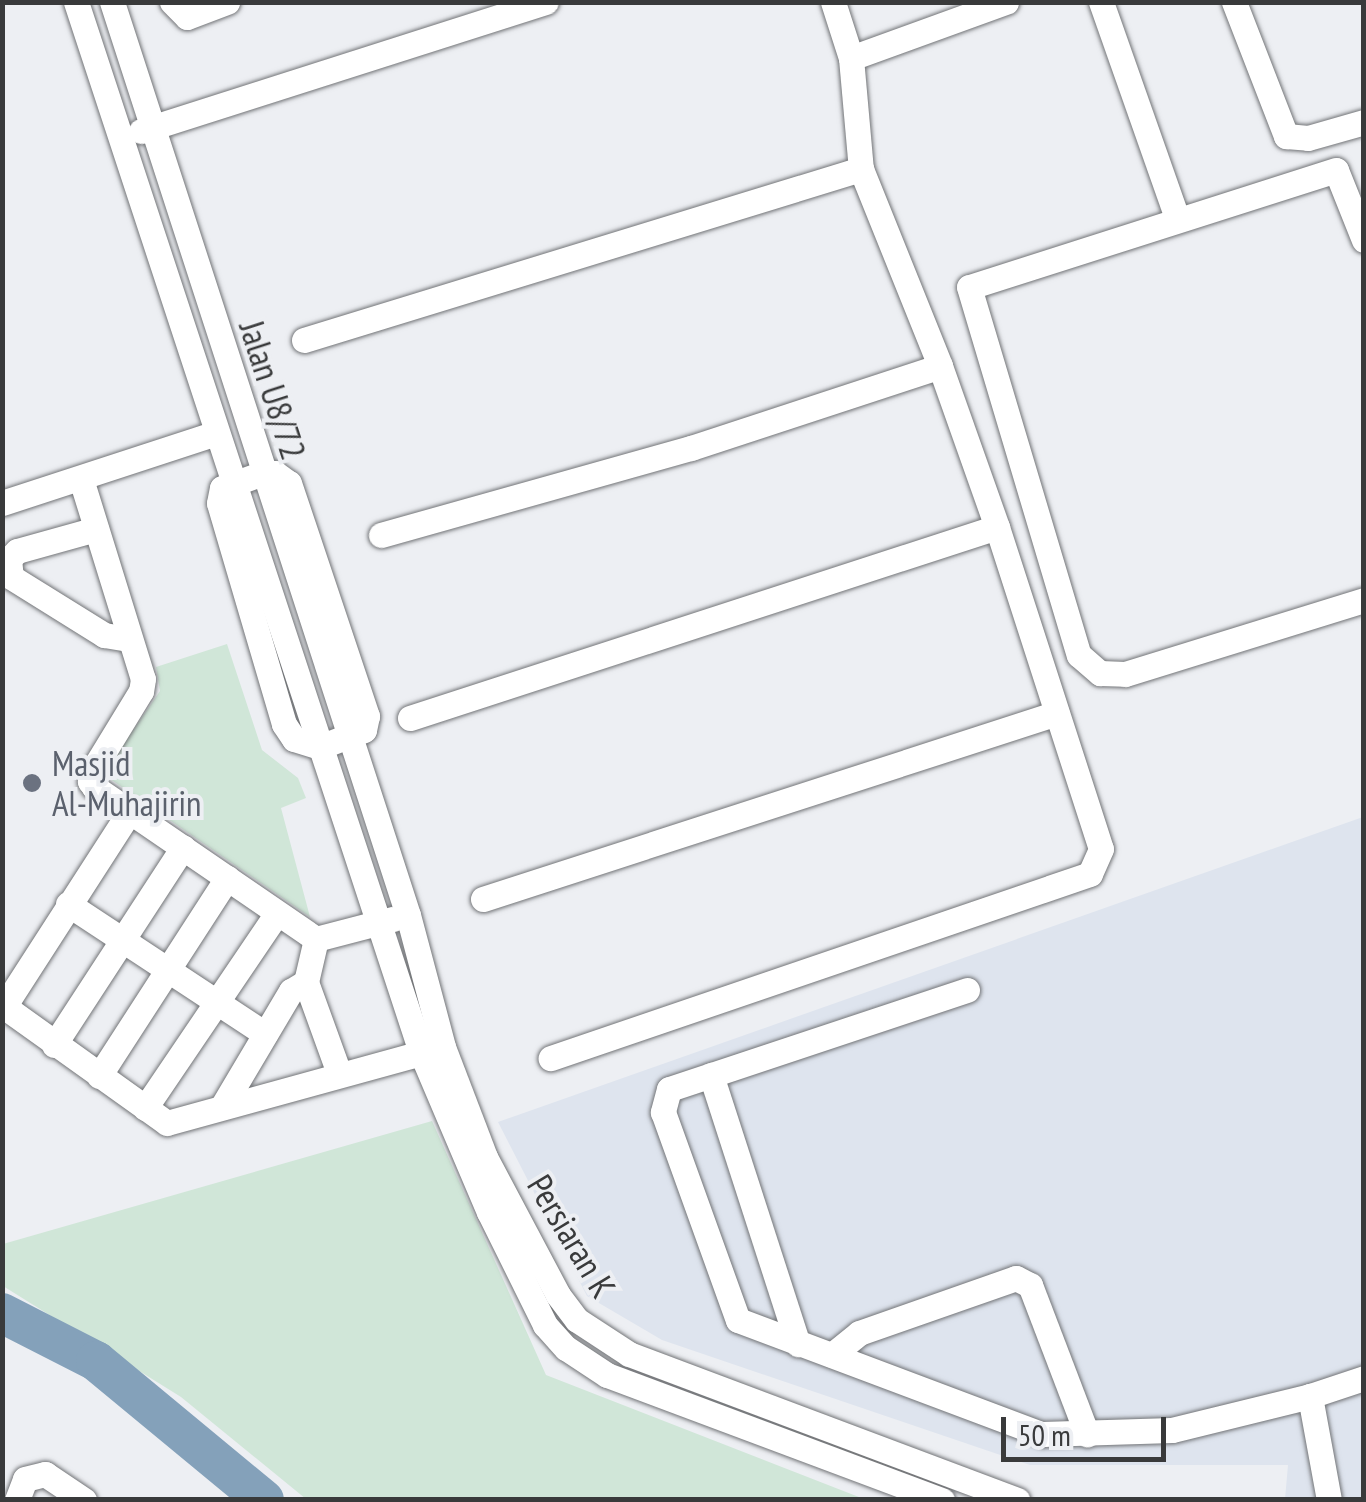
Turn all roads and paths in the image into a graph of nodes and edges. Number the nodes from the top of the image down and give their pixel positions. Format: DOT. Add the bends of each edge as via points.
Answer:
graph roads {
  1 [pos="76,2"];
  2 [pos="112,2"];
  3 [pos="172,2"];
  4 [pos="227,2"];
  5 [pos="546,2"];
  6 [pos="833,2"];
  7 [pos="1006,2"];
  8 [pos="1101,2"];
  9 [pos="1234,2"];
  10 [pos="851,58"];
  11 [pos="1364,122"];
  12 [pos="153,127"];
  13 [pos="121,137"];
  14 [pos="861,169"];
  15 [pos="1177,218"];
  16 [pos="1364,240"];
  17 [pos="304,340"];
  18 [pos="940,366"];
  19 [pos="216,433"];
  20 [pos="263,473"];
  21 [pos="81,479"];
  22 [pos="233,482"];
  23 [pos="2,503"];
  24 [pos="997,527"];
  25 [pos="96,528"];
  26 [pos="381,535"];
  27 [pos="10,552"];
  28 [pos="1364,600"];
  29 [pos="130,640"];
  30 [pos="1057,714"];
  31 [pos="410,718"];
  32 [pos="350,738"];
  33 [pos="320,747"];
  34 [pos="370,798"];
  35 [pos="339,806"];
  36 [pos="130,810"];
  37 [pos="183,847"];
  38 [pos="227,878"];
  39 [pos="483,899"];
  40 [pos="68,904"];
  41 [pos="277,912"];
  42 [pos="408,914"];
  43 [pos="378,923"];
  44 [pos="123,939"];
  45 [pos="316,939"];
  46 [pos="168,969"];
  47 [pos="306,982"];
  48 [pos="967,990"];
  49 [pos="216,1003"];
  50 [pos="264,1034"];
  51 [pos="54,1045"];
  52 [pos="432,1050"];
  53 [pos="551,1058"];
  54 [pos="339,1073"];
  55 [pos="711,1075"];
  56 [pos="99,1076"];
  57 [pos="222,1107"];
  58 [pos="144,1108"];
  59 [pos="798,1344"];
  60 [pos="832,1355"];
  61 [pos="1364,1378"];
  62 [pos="1310,1396"];
  63 [pos="1087,1434"];
  64 [pos="17,1500"];
  65 [pos="84,1500"];
  66 [pos="942,1500"];
  67 [pos="1016,1500"];
  68 [pos="1330,1500"];
  1 -- 13 [label="street, Jalan U8/72"];
  2 -- 12 [label="street, Jalan U8/72"];
  3 -- 4 [label="street" via="187,17"];
  5 -- 12 [label="street"];
  6 -- 10 [label="street"];
  7 -- 10 [label="street"];
  8 -- 15 [label="street"];
  9 -- 11 [label="street" via="1286,136 1308,138"];
  10 -- 14 [label="street"];
  12 -- 13 [label="street"];
  12 -- 20 [label="street, Jalan U8/72"];
  13 -- 19 [label="street, Jalan U8/72"];
  14 -- 17 [label="street"];
  14 -- 18 [label="street"];
  15 -- 16 [label="street" via="1336,170"];
  15 -- 28 [label="street" via="969,287 1078,655 1100,674 1125,674"];
  18 -- 24 [label="street"];
  18 -- 26 [label="street" via="691,448"];
  19 -- 21 [label="street"];
  19 -- 22 [label="street, Jalan U8/72"];
  20 -- 22 [label="street"];
  20 -- 32 [label="street, Jalan U8/72"];
  21 -- 23 [label="street"];
  21 -- 25 [label="street"];
  22 -- 33 [label="street, Jalan U8/72"];
  24 -- 30 [label="street"];
  24 -- 31 [label="street"];
  25 -- 27 [label="street"];
  25 -- 29 [label="street"];
  27 -- 29 [label="street" via="12,577 104,636"];
  29 -- 36 [label="street" via="141,691 90,781"];
  30 -- 39 [label="street"];
  30 -- 53 [label="street" via="1100,849 1090,874"];
  32 -- 33 [label="street"];
  32 -- 34 [label="street, Jalan U8/72"];
  33 -- 35 [label="street, Jalan U8/72"];
  34 -- 42 [label="street, Persiaran K"];
  35 -- 43 [label="street, Persiaran K"];
  36 -- 37 [label="street"];
  36 -- 40 [label="street"];
  37 -- 38 [label="street"];
  37 -- 44 [label="street"];
  38 -- 41 [label="street"];
  38 -- 46 [label="street"];
  40 -- 44 [label="street"];
  40 -- 51 [label="street" via="6,1005"];
  41 -- 45 [label="street"];
  41 -- 49 [label="street"];
  42 -- 43 [label="street"];
  42 -- 52 [label="street, Persiaran K"];
  43 -- 45 [label="street"];
  43 -- 52 [label="street, Persiaran K"];
  44 -- 46 [label="street"];
  44 -- 51 [label="street"];
  45 -- 47 [label="street"];
  46 -- 49 [label="street"];
  46 -- 56 [label="street"];
  47 -- 50 [label="street" via="291,992"];
  47 -- 54 [label="street"];
  48 -- 55 [label="street"];
  49 -- 50 [label="street"];
  49 -- 58 [label="street"];
  50 -- 57 [label="street"];
  51 -- 56 [label="street"];
  52 -- 54 [label="street"];
  52 -- 66 [label="street, Persiaran K" via="514,1264 566,1348 639,1389"];
  52 -- 67 [label="street, Persiaran K" via="577,1320 630,1354"];
  54 -- 57 [label="street"];
  55 -- 59 [label="street"];
  55 -- 59 [label="street" via="669,1089 663,1112 738,1320"];
  56 -- 58 [label="street"];
  57 -- 58 [label="street" via="167,1124"];
  59 -- 60 [label="street"];
  60 -- 63 [label="street" via="1042,1434"];
  60 -- 63 [label="street" via="859,1334 1016,1278 1030,1285"];
  61 -- 62 [label="street"];
  62 -- 63 [label="street" via="1172,1430"];
  62 -- 68 [label="street"];
  64 -- 65 [label="street" via="25,1479 44,1474"];
}
